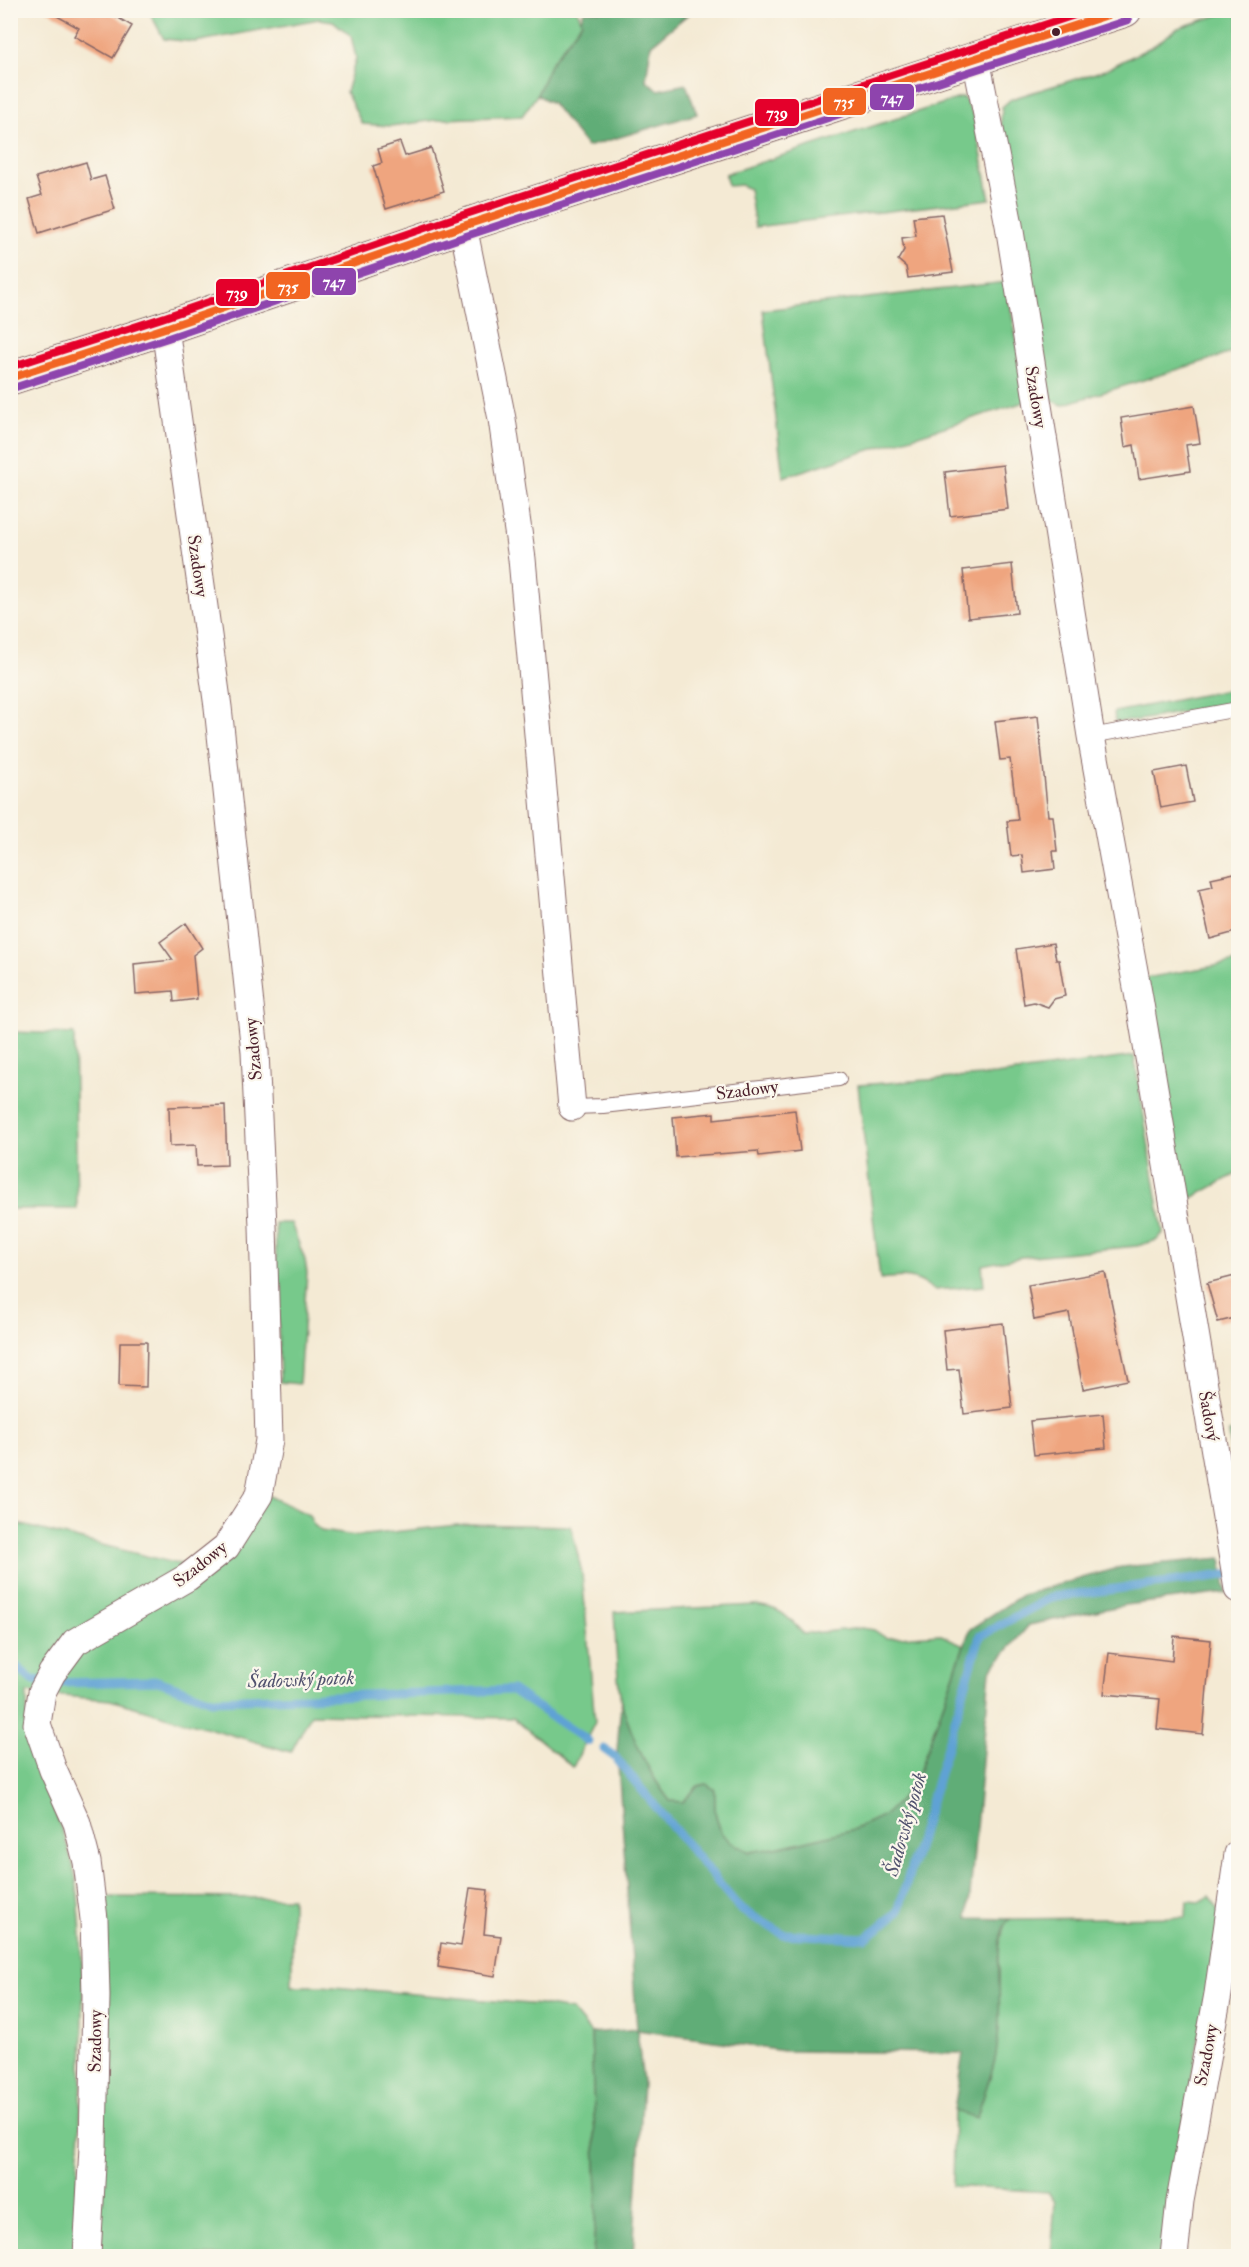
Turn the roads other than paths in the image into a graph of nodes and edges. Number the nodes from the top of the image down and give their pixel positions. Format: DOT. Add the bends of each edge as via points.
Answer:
graph roads {
  1 [pos="1125,10"];
  2 [pos="976,59"];
  3 [pos="463,226"];
  4 [pos="165,328"];
  5 [pos="10,378"];
  6 [pos="1239,709"];
  7 [pos="1091,736"];
  8 [pos="839,1079"];
  9 [pos="572,1107"];
  10 [pos="1179,1243"];
  11 [pos="1239,1589"];
  12 [pos="1239,1854"];
  13 [pos="87,2256"];
  14 [pos="1174,2256"];
  1 -- 2 [label="main road"];
  2 -- 3 [label="main road"];
  2 -- 7 [label="street, Szadowy" via="1009,225"];
  3 -- 4 [label="main road"];
  3 -- 9 [label="street, Szadowy" via="502,419 522,559"];
  4 -- 5 [label="main road"];
  4 -- 13 [label="street, Szadowy" via="218,707 255,1052 269,1440 260,1495 226,1547 188,1577 75,1642 47,1682 37,1724 77,1823 87,1862 94,1919 96,2007"];
  6 -- 7 [label="lane"];
  7 -- 10 [label="street, Szadowy"];
  8 -- 9 [label="lane, Szadowy"];
  10 -- 11 [label="street, Šadový"];
  12 -- 14 [label="street, Szadowy"];
}
